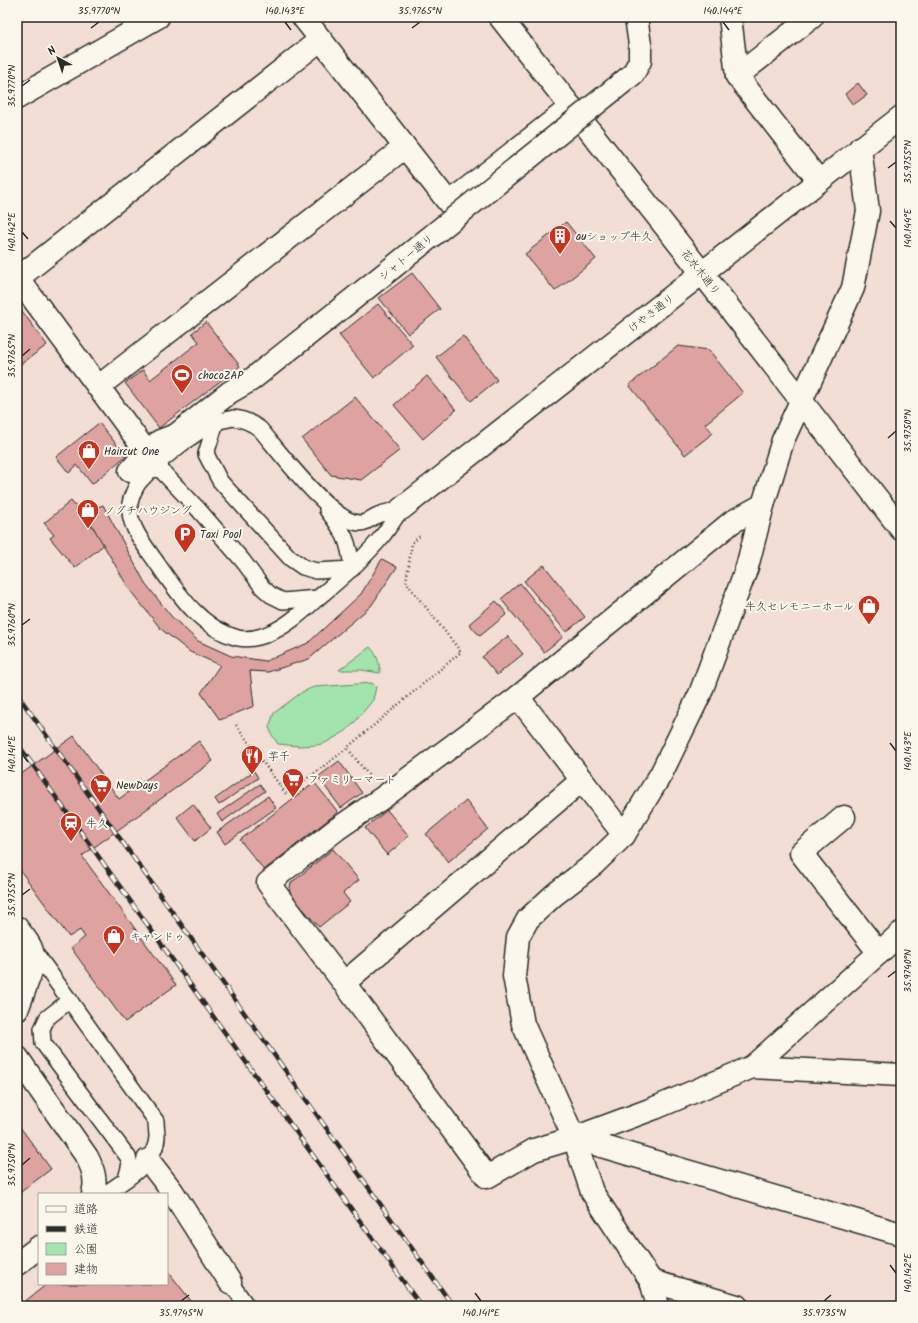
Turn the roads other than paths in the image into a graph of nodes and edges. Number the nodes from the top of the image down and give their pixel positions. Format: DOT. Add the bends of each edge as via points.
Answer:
graph roads {
  1 [pos="158,17"];
  2 [pos="303,17"];
  3 [pos="500,17"];
  4 [pos="636,17"];
  5 [pos="730,17"];
  6 [pos="812,17"];
  7 [pos="320,40"];
  8 [pos="737,76"];
  9 [pos="17,98"];
  10 [pos="571,107"];
  11 [pos="901,116"];
  12 [pos="405,147"];
  13 [pos="860,148"];
  14 [pos="819,181"];
  15 [pos="702,273"];
  16 [pos="17,278"];
  17 [pos="98,387"];
  18 [pos="801,401"];
  19 [pos="216,422"];
  20 [pos="151,459"];
  21 [pos="130,471"];
  22 [pos="319,498"];
  23 [pos="763,505"];
  24 [pos="402,509"];
  25 [pos="901,529"];
  26 [pos="352,569"];
  27 [pos="318,598"];
  28 [pos="518,697"];
  29 [pos="582,780"];
  30 [pos="844,817"];
  31 [pos="624,835"];
  32 [pos="17,928"];
  33 [pos="901,933"];
  34 [pos="32,948"];
  35 [pos="879,953"];
  36 [pos="344,983"];
  37 [pos="70,1000"];
  38 [pos="17,1010"];
  39 [pos="17,1057"];
  40 [pos="752,1067"];
  41 [pos="901,1075"];
  42 [pos="574,1138"];
  43 [pos="148,1160"];
  44 [pos="126,1179"];
  45 [pos="93,1193"];
  46 [pos="106,1193"];
  47 [pos="901,1234"];
  48 [pos="38,1247"];
  49 [pos="17,1264"];
  50 [pos="651,1281"];
  51 [pos="230,1282"];
  52 [pos="248,1306"];
  53 [pos="658,1306"];
  54 [pos="737,1306"];
  1 -- 9 [label="street"];
  2 -- 7 [label="street"];
  3 -- 10 [label="street, 花水木通り"];
  4 -- 20 [label="street, シャトー通り, bridge" via="640,61 633,74 251,380 230,392 176,435 160,440"];
  5 -- 8 [label="street"];
  6 -- 8 [label="street"];
  7 -- 12 [label="street"];
  7 -- 16 [label="street"];
  8 -- 14 [label="street"];
  10 -- 12 [label="street" via="449,203"];
  10 -- 15 [label="street, 花水木通り"];
  11 -- 13 [label="street, けやき通り"];
  12 -- 17 [label="street"];
  13 -- 14 [label="street, けやき通り"];
  13 -- 18 [label="street" via="868,211 853,288"];
  14 -- 15 [label="street, けやき通り"];
  15 -- 18 [label="street, 花水木通り"];
  15 -- 24 [label="street, けやき通り"];
  16 -- 17 [label="street"];
  17 -- 20 [label="street"];
  18 -- 23 [label="street" via="783,440"];
  18 -- 25 [label="street, 花水木通り"];
  19 -- 20 [label="lane"];
  19 -- 22 [label="lane" via="233,418 252,422"];
  19 -- 26 [label="lane" via="206,454 220,481 290,558 303,568 316,572"];
  20 -- 21 [label="street, シャトー通り"];
  20 -- 27 [label="lane" via="198,509 271,595 283,601"];
  20 -- 27 [label="lane" via="131,499 130,514 133,525 176,589 196,613 214,629 239,638 254,638 291,622"];
  22 -- 24 [label="lane" via="335,512 362,523 378,515"];
  22 -- 26 [label="lane" via="344,532 350,550"];
  23 -- 28 [label="street" via="732,522"];
  23 -- 31 [label="street" via="747,567 700,694 661,774"];
  24 -- 26 [label="lane" via="384,534"];
  26 -- 27 [label="lane"];
  28 -- 29 [label="street"];
  28 -- 36 [label="street" via="337,829 268,883"];
  29 -- 31 [label="street"];
  29 -- 36 [label="street"];
  30 -- 35 [label="street" via="801,853"];
  31 -- 42 [label="street" via="594,864 528,919 518,938 514,976 523,1024"];
  32 -- 34 [label="street"];
  33 -- 35 [label="street"];
  34 -- 37 [label="lane"];
  34 -- 38 [label="street" via="33,966"];
  35 -- 40 [label="street"];
  36 -- 42 [label="street" via="488,1177 534,1150"];
  37 -- 43 [label="lane" via="156,1121 157,1138"];
  37 -- 44 [label="lane" via="47,1018 42,1029 43,1043 128,1157 130,1164"];
  39 -- 45 [label="street" via="87,1157 93,1170"];
  40 -- 41 [label="street"];
  40 -- 42 [label="street" via="655,1108"];
  42 -- 47 [label="street"];
  42 -- 50 [label="street" via="592,1192"];
  43 -- 44 [label="lane"];
  43 -- 51 [label="street" via="172,1191"];
  44 -- 46 [label="lane"];
  48 -- 49 [label="street"];
  50 -- 53 [label="street"];
  50 -- 54 [label="street"];
  51 -- 52 [label="lane"];
}
